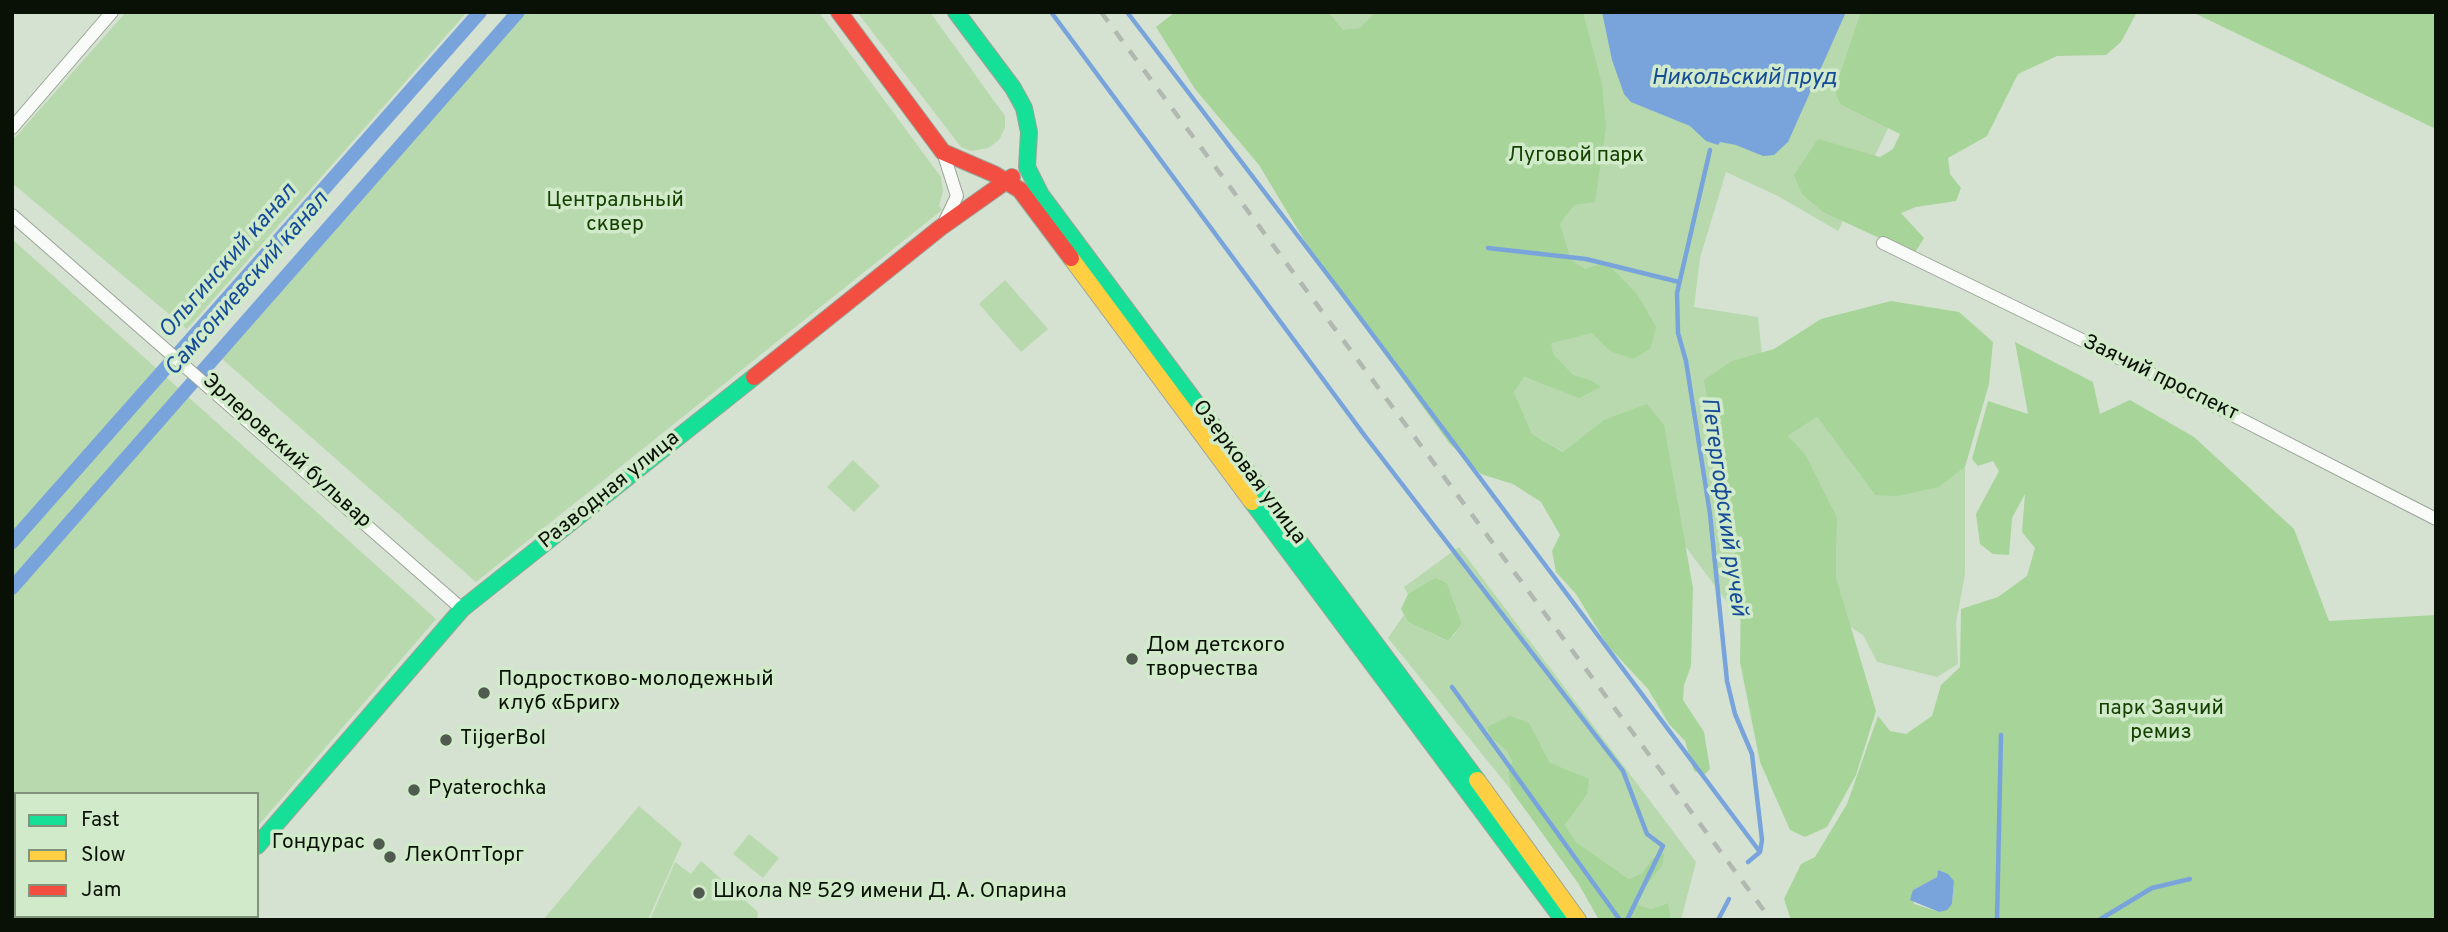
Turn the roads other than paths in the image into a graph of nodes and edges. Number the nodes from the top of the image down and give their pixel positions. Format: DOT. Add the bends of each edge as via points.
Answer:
graph roads {
  1 [pos="112,12"];
  2 [pos="839,12"];
  3 [pos="956,12"];
  4 [pos="12,128"];
  5 [pos="943,152"];
  6 [pos="1027,167"];
  7 [pos="1006,182"];
  8 [pos="12,215"];
  9 [pos="940,228"];
  10 [pos="1883,243"];
  11 [pos="2436,519"];
  12 [pos="462,609"];
  13 [pos="259,844"];
  14 [pos="1563,920"];
  15 [pos="1578,920"];
  1 -- 4 [label="street"];
  2 -- 5 [label="street, Озерковая улица"];
  3 -- 6 [label="street" via="1024,108 1029,132"];
  5 -- 7 [label="street, Озерковая улица"];
  5 -- 9 [label="street, Озерковая улица" via="957,196"];
  6 -- 7 [label="street, Разводная улица"];
  6 -- 15 [label="street, Озерковая улица" via="1049,206"];
  7 -- 9 [label="street, Разводная улица"];
  7 -- 14 [label="street, Озерковая улица" via="1026,198"];
  8 -- 12 [label="street, Эрлеровский бульвар"];
  9 -- 12 [label="street, Разводная улица"];
  10 -- 11 [label="street, Заячий проспект"];
  12 -- 13 [label="street, Разводная улица"];
}
